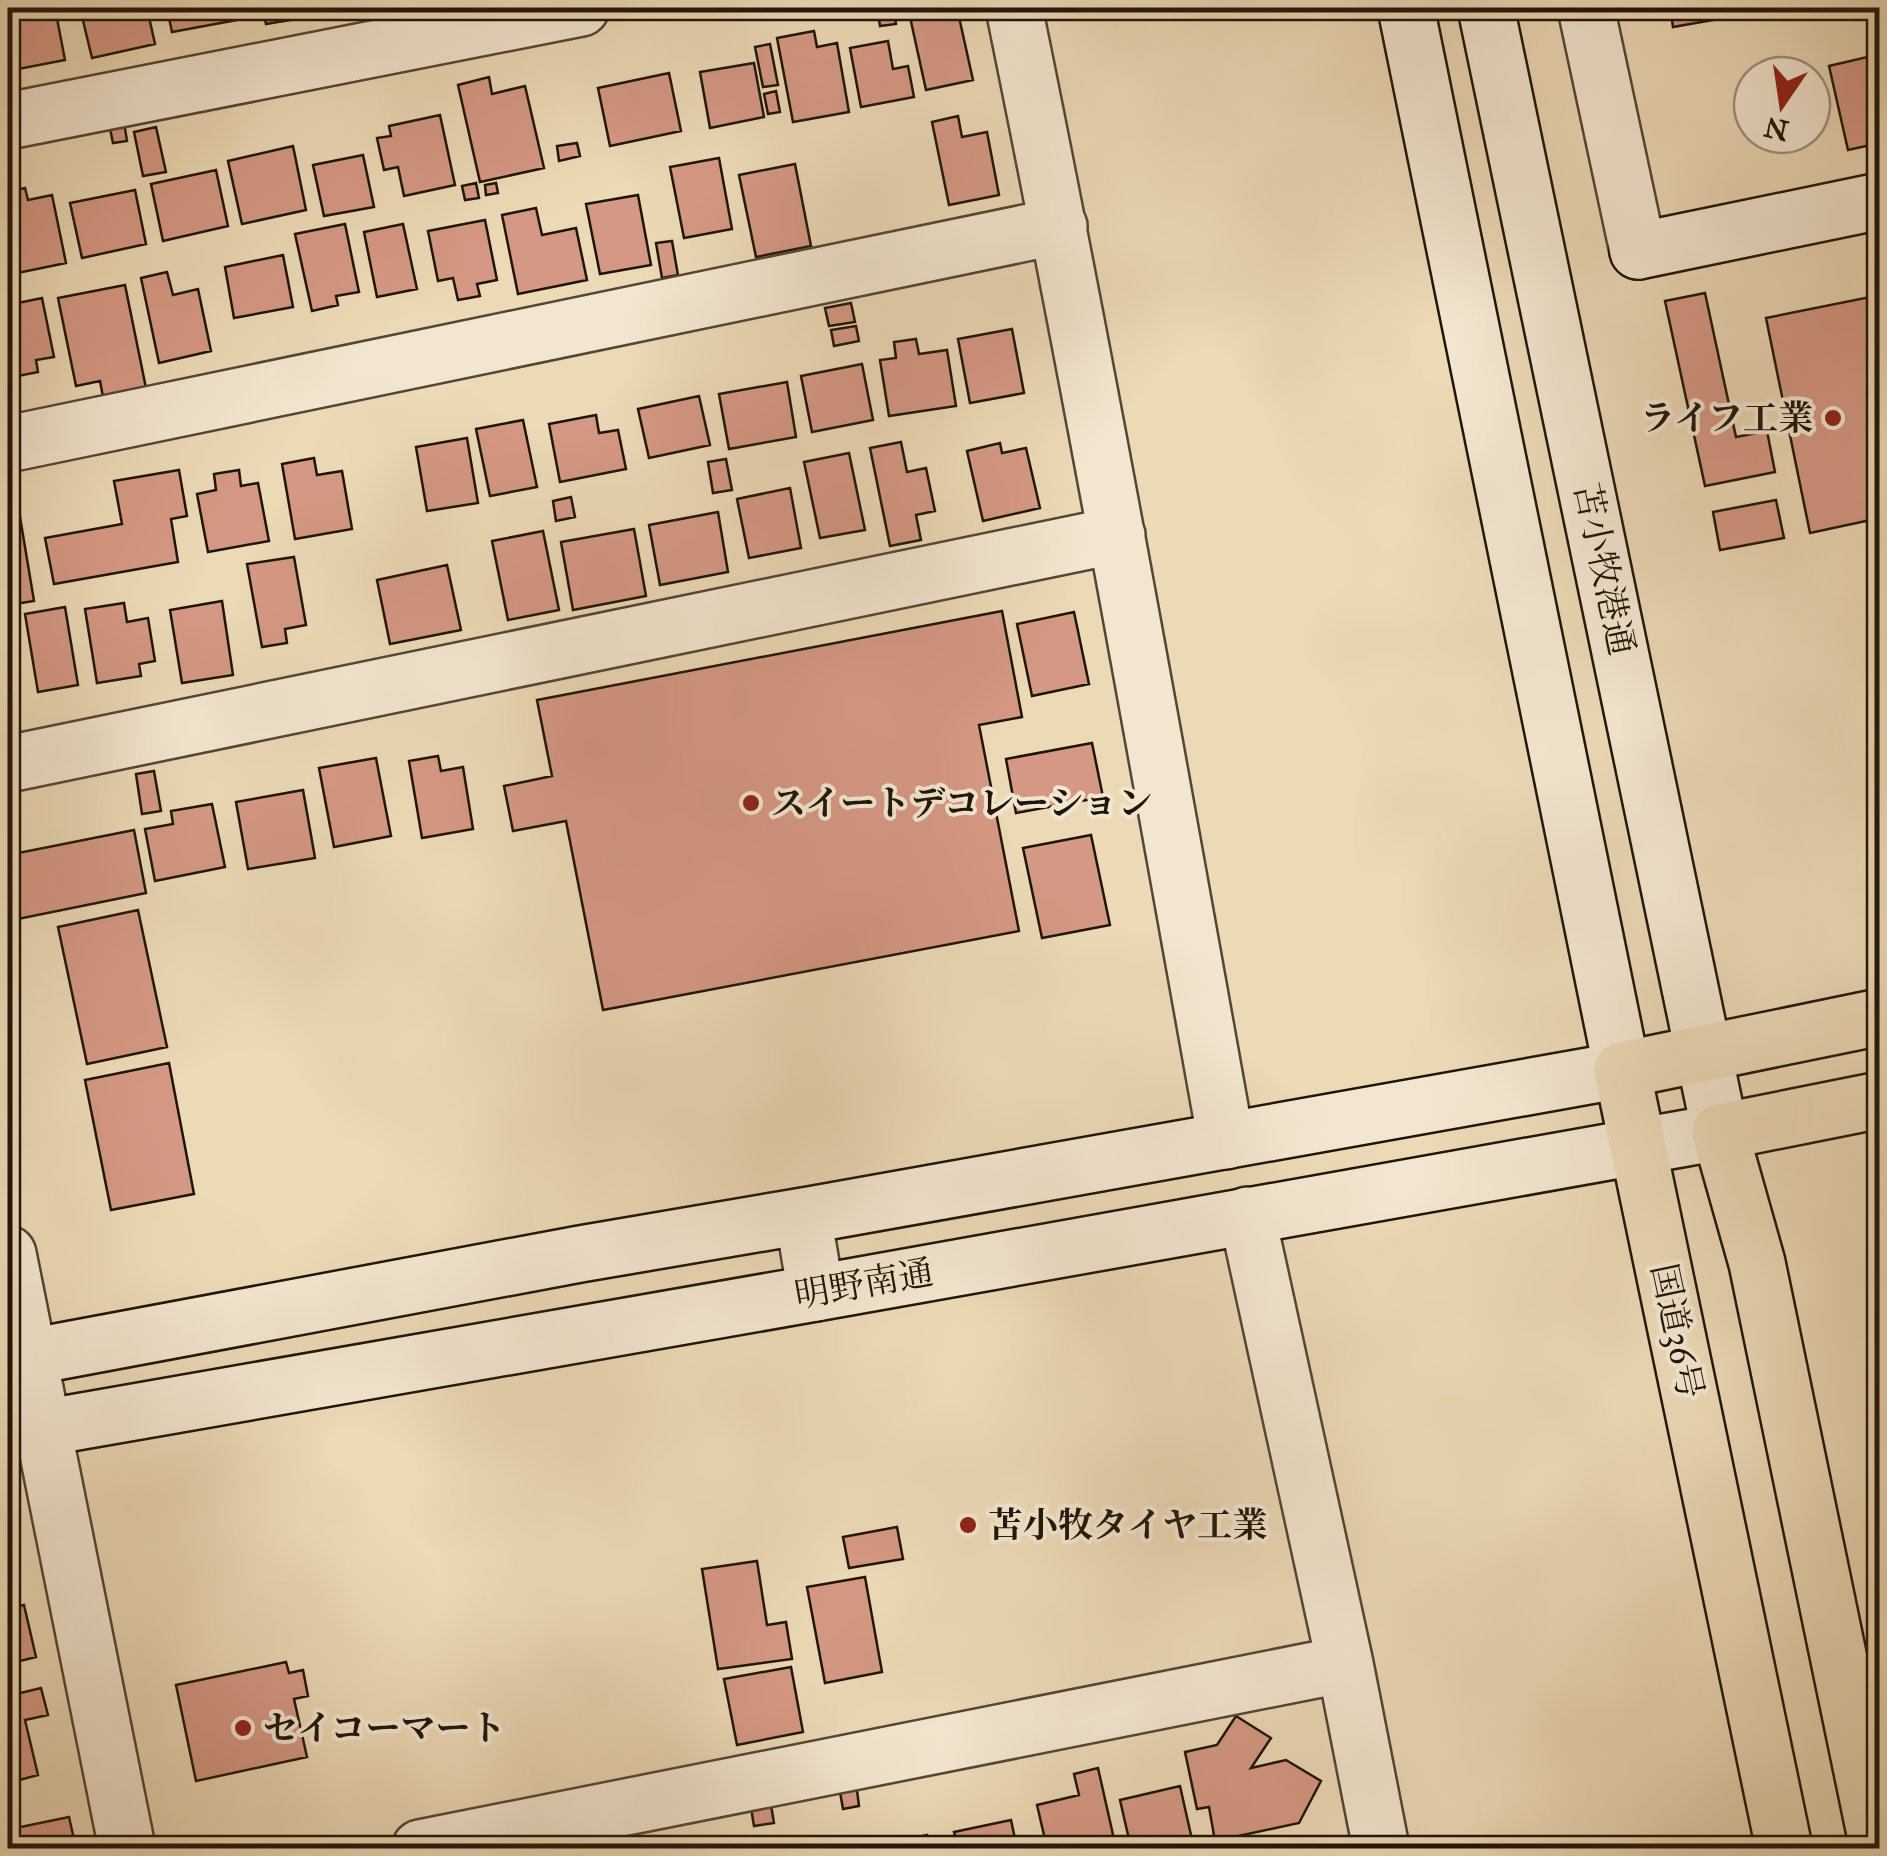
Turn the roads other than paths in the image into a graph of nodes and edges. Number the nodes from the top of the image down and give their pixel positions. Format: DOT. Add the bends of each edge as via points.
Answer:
graph roads {
  1 [pos="581,8"];
  2 [pos="1014,8"];
  3 [pos="1406,8"];
  4 [pos="1486,8"];
  5 [pos="1586,8"];
  6 [pos="8,121"];
  7 [pos="1880,201"];
  8 [pos="1059,226"];
  9 [pos="8,444"];
  10 [pos="1117,535"];
  11 [pos="8,764"];
  12 [pos="1880,1017"];
  13 [pos="1703,1052"];
  14 [pos="1622,1070"];
  15 [pos="1880,1100"];
  16 [pos="1720,1132"];
  17 [pos="1226,1141"];
  18 [pos="1638,1145"];
  19 [pos="1247,1215"];
  20 [pos="803,1216"];
  21 [pos="8,1254"];
  22 [pos="816,1293"];
  23 [pos="17,1359"];
  24 [pos="24,1430"];
  25 [pos="1345,1664"];
  26 [pos="127,1848"];
  27 [pos="420,1848"];
  28 [pos="1381,1848"];
  29 [pos="1784,1848"];
  30 [pos="1878,1848"];
  1 -- 6 [label="street"];
  2 -- 8 [label="street"];
  3 -- 14 [label="street"];
  4 -- 13 [label="street, 苫小牧港通"];
  5 -- 7 [label="street" via="1638,251"];
  8 -- 9 [label="street"];
  8 -- 10 [label="street"];
  10 -- 11 [label="street"];
  10 -- 17 [label="street"];
  12 -- 13 [label="highway"];
  13 -- 14 [label="highway"];
  13 -- 16 [label="street, 苫小牧港通"];
  14 -- 17 [label="street"];
  14 -- 18 [label="highway, 国道36号"];
  15 -- 16 [label="highway"];
  16 -- 18 [label="street, 明野南通"];
  16 -- 30 [label="highway" via="1757,1262"];
  17 -- 20 [label="street"];
  18 -- 19 [label="street, 明野南通"];
  18 -- 29 [label="highway, 国道36号"];
  19 -- 22 [label="street, 明野南通"];
  19 -- 25 [label="street"];
  20 -- 22 [label="street"];
  20 -- 23 [label="street"];
  21 -- 23 [label="street"];
  22 -- 24 [label="street, 明野南通"];
  23 -- 24 [label="street"];
  24 -- 26 [label="street"];
  25 -- 27 [label="street"];
  25 -- 28 [label="street"];
}
